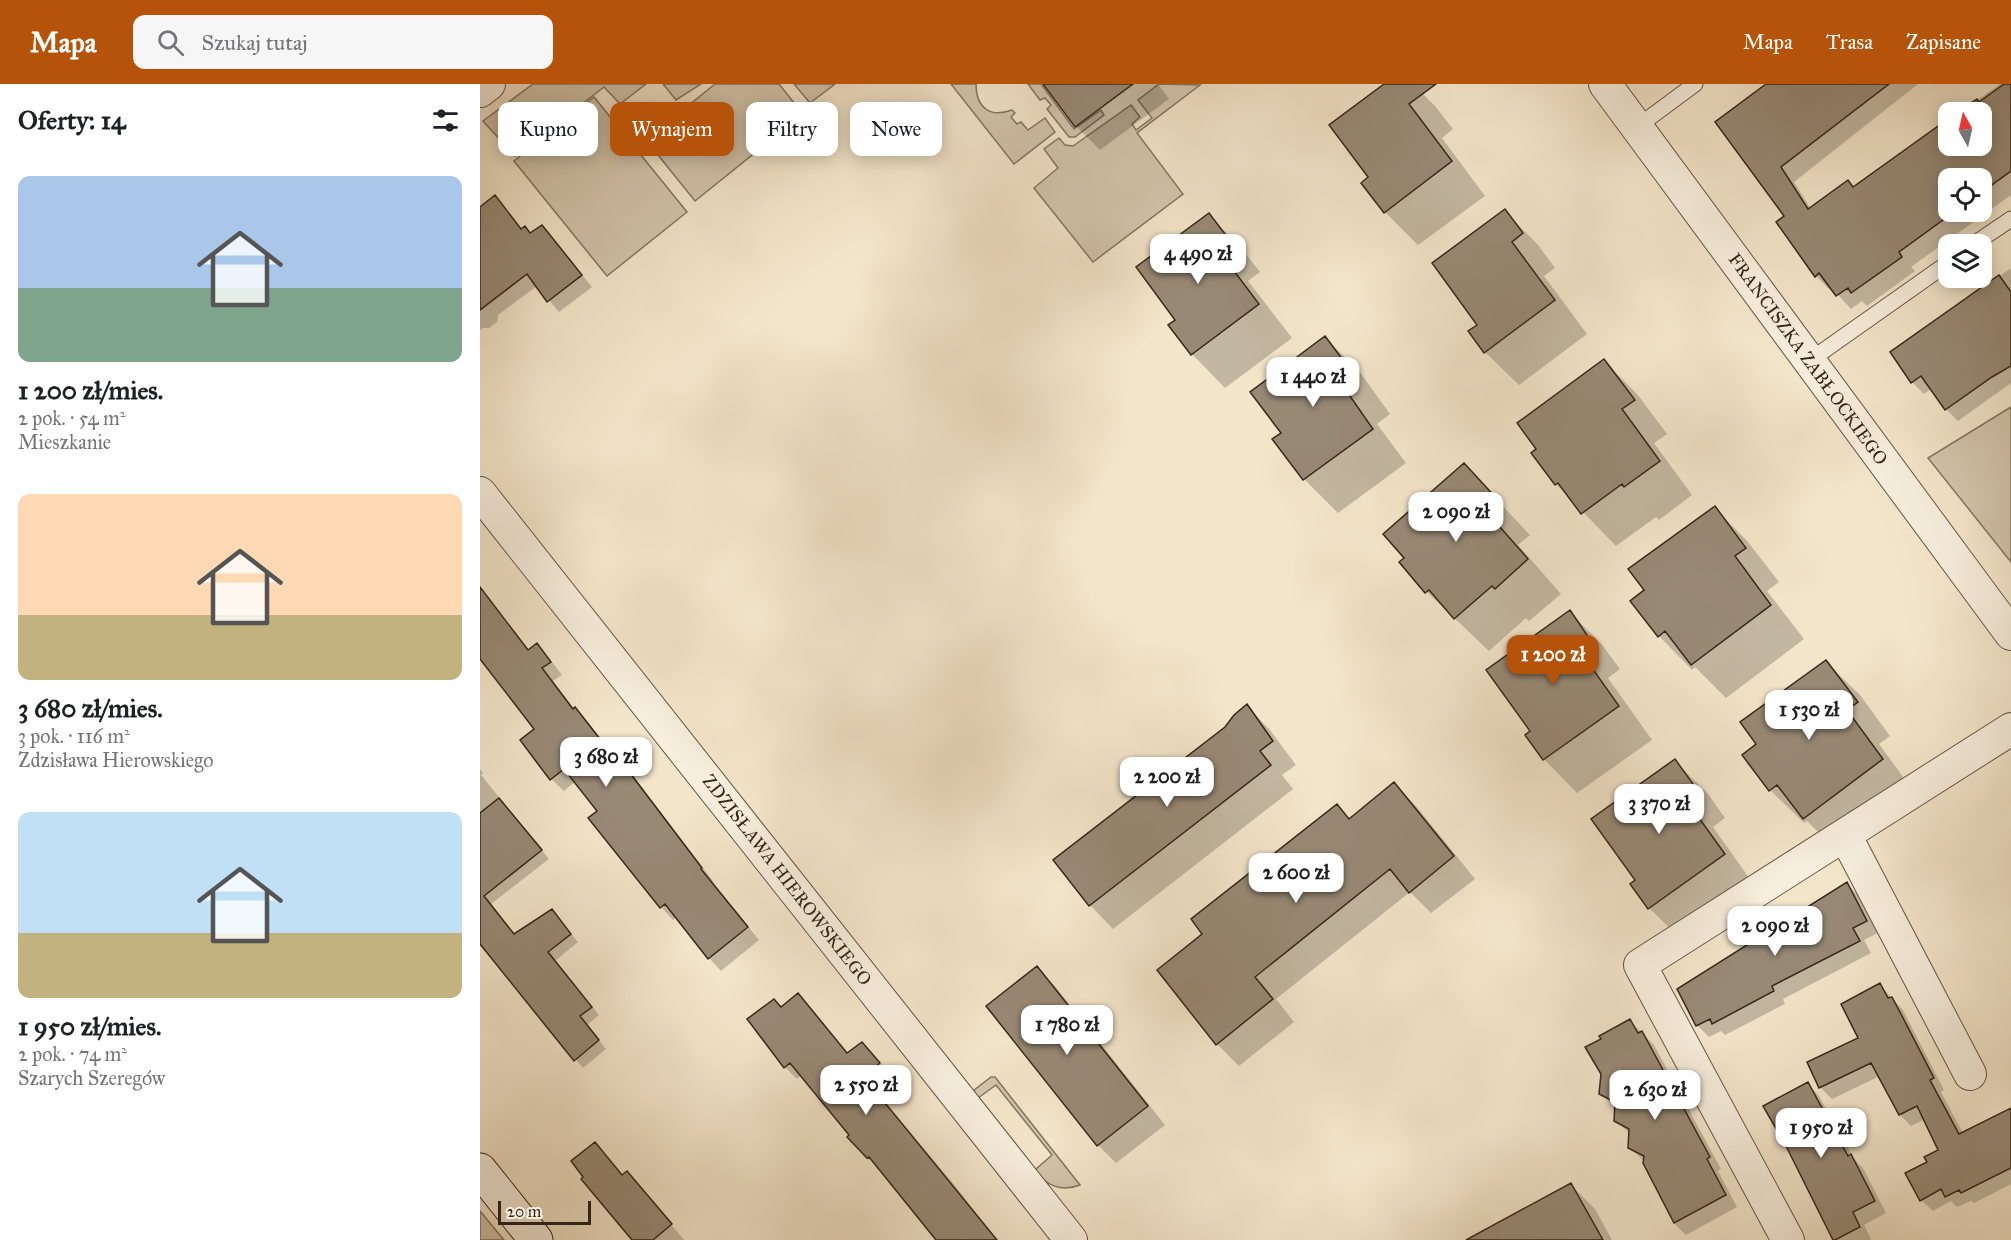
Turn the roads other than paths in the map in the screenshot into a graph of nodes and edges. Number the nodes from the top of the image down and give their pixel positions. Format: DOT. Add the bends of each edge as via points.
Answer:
graph roads {
  1 [pos="489,84"];
  2 [pos="1605,84"];
  3 [pos="1686,86"];
  4 [pos="480,91"];
  5 [pos="1637,127"];
  6 [pos="2011,219"];
  7 [pos="1989,234"];
  8 [pos="1938,270"];
  9 [pos="1809,361"];
  10 [pos="480,493"];
  11 [pos="2011,634"];
  12 [pos="2011,729"];
  13 [pos="1845,835"];
  14 [pos="1970,1074"];
  15 [pos="480,1170"];
  16 [pos="536,1240"];
  17 [pos="1071,1240"];
  18 [pos="1788,1240"];
  1 -- 4 [label="street"];
  2 -- 5 [label="street, FRANCISZKA ZABŁOCKIEGO"];
  3 -- 5 [label="lane"];
  5 -- 9 [label="street, FRANCISZKA ZABŁOCKIEGO"];
  6 -- 7 [label="lane"];
  8 -- 9 [label="lane"];
  9 -- 11 [label="street, FRANCISZKA ZABŁOCKIEGO"];
  10 -- 17 [label="street, ZDZISŁAWA HIEROWSKIEGO"];
  12 -- 13 [label="street"];
  13 -- 14 [label="street"];
  13 -- 18 [label="street" via="1640,965"];
  15 -- 16 [label="street"];
}
